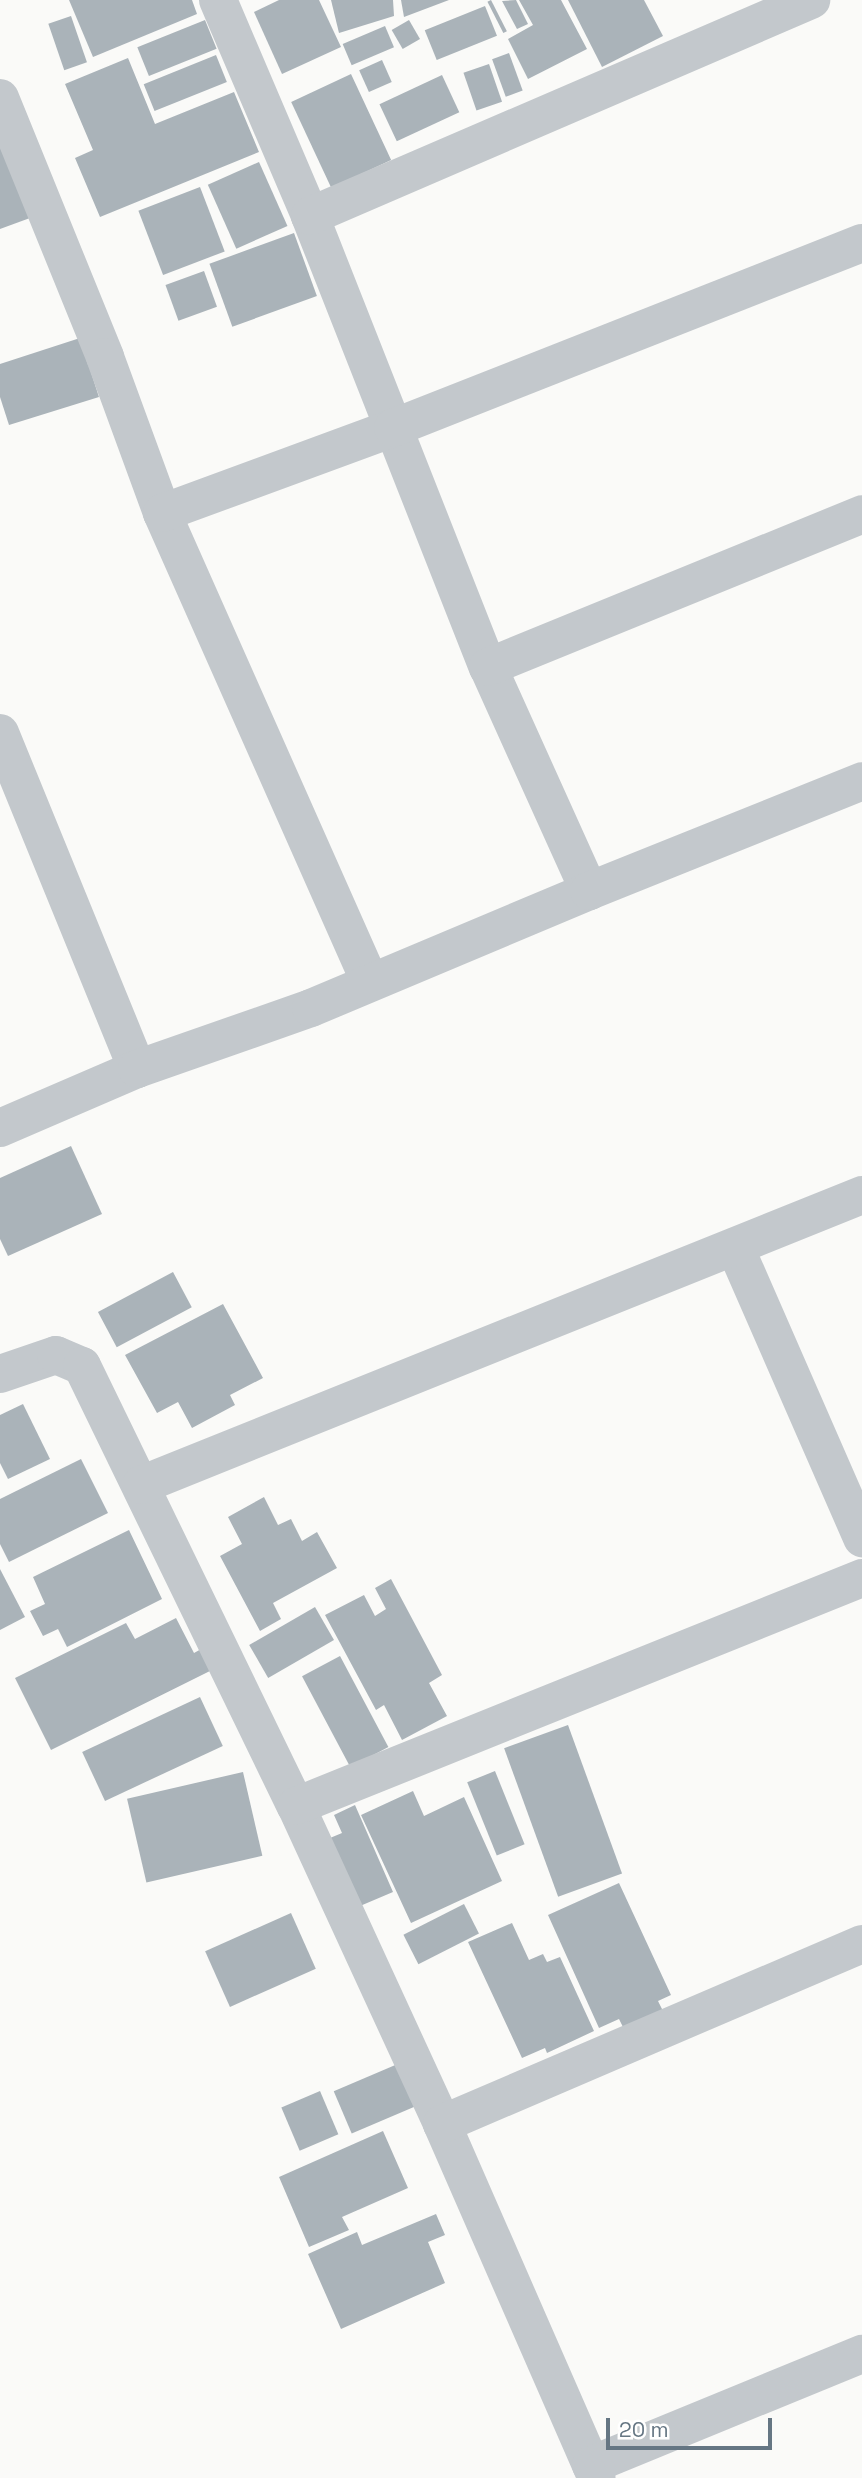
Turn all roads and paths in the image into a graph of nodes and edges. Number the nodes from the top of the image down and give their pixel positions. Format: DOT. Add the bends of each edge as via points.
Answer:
graph roads {
  1 [pos="218,0"];
  2 [pos="811,0"];
  3 [pos="0,98"];
  4 [pos="310,216"];
  5 [pos="862,243"];
  6 [pos="393,428"];
  7 [pos="162,513"];
  8 [pos="862,513"];
  9 [pos="488,667"];
  10 [pos="0,733"];
  11 [pos="862,781"];
  12 [pos="589,891"];
  13 [pos="370,982"];
  14 [pos="137,1069"];
  15 [pos="0,1128"];
  16 [pos="862,1195"];
  17 [pos="735,1247"];
  18 [pos="3,1364"];
  19 [pos="141,1485"];
  20 [pos="862,1538"];
  21 [pos="862,1578"];
  22 [pos="296,1806"];
  23 [pos="862,1944"];
  24 [pos="442,2124"];
  25 [pos="862,2354"];
  26 [pos="594,2471"];
  1 -- 4 [label="street"];
  2 -- 4 [label="street"];
  3 -- 7 [label="street" via="105,357"];
  4 -- 6 [label="street"];
  5 -- 6 [label="street"];
  6 -- 7 [label="street"];
  6 -- 9 [label="street"];
  7 -- 13 [label="street"];
  8 -- 9 [label="street"];
  9 -- 12 [label="street"];
  10 -- 14 [label="street"];
  11 -- 12 [label="street"];
  12 -- 13 [label="street"];
  13 -- 14 [label="street" via="311,1008"];
  14 -- 15 [label="street"];
  16 -- 17 [label="street"];
  17 -- 19 [label="street"];
  17 -- 20 [label="street"];
  18 -- 19 [label="street" via="56,1355 82,1366"];
  19 -- 22 [label="street"];
  21 -- 22 [label="street"];
  22 -- 24 [label="street"];
  23 -- 24 [label="street"];
  24 -- 26 [label="street"];
  25 -- 26 [label="street"];
}
